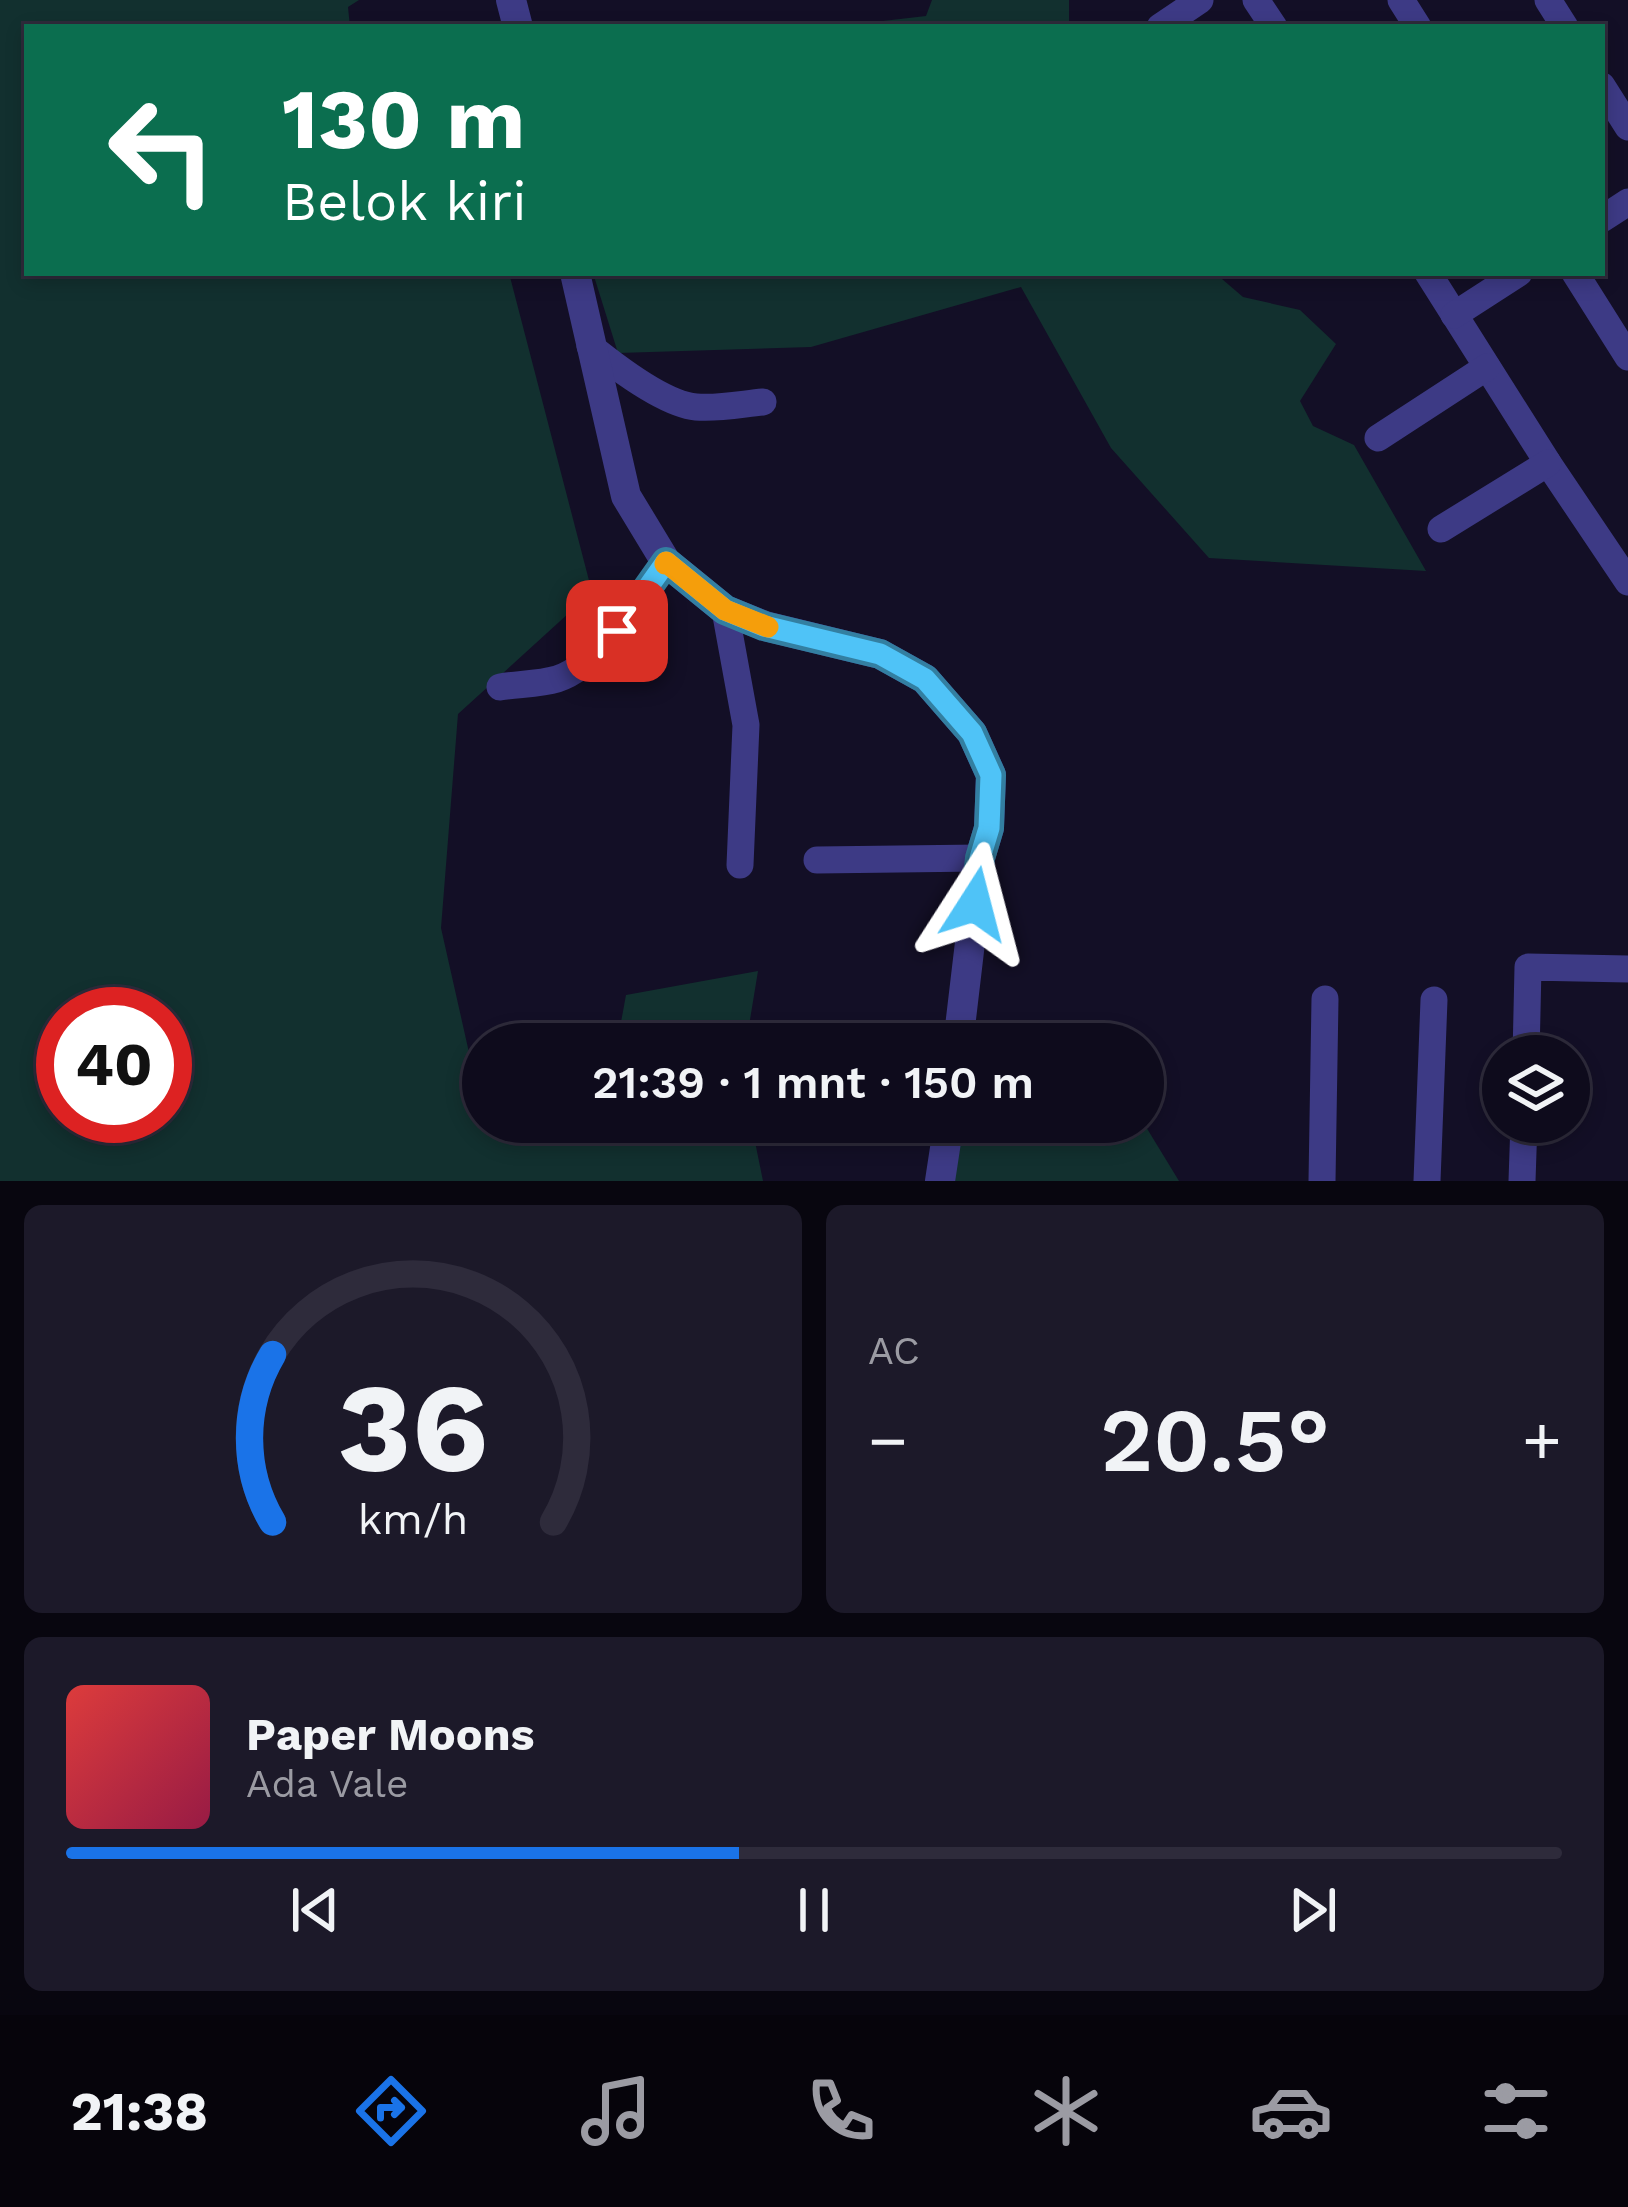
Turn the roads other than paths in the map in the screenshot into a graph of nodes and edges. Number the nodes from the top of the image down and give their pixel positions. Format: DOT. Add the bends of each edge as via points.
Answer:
graph roads {
  1 [pos="1200,0"];
  2 [pos="1164,24"];
  3 [pos="1605,91"];
  4 [pos="1628,127"];
  5 [pos="576,276"];
  6 [pos="1430,276"];
  7 [pos="1514,276"];
  8 [pos="1577,276"];
  9 [pos="1454,315"];
  10 [pos="590,346"];
  11 [pos="1628,357"];
  12 [pos="1486,367"];
  13 [pos="763,402"];
  14 [pos="1378,438"];
  15 [pos="1548,463"];
  16 [pos="1441,529"];
  17 [pos="666,562"];
  18 [pos="1628,582"];
  19 [pos="725,610"];
  20 [pos="500,687"];
  21 [pos="980,858"];
  22 [pos="817,860"];
  23 [pos="740,865"];
  24 [pos="1628,969"];
  25 [pos="1325,999"];
  26 [pos="1434,1000"];
  27 [pos="960,1023"];
  28 [pos="1526,1035"];
  29 [pos="946,1143"];
  30 [pos="1523,1143"];
  31 [pos="940,1181"];
  32 [pos="1322,1181"];
  33 [pos="1426,1181"];
  34 [pos="1522,1181"];
  1 -- 2 [label="street"];
  3 -- 4 [label="street"];
  5 -- 10 [label="street"];
  6 -- 9 [label="street"];
  7 -- 9 [label="street"];
  8 -- 11 [label="street"];
  9 -- 12 [label="street"];
  10 -- 13 [label="street" via="678,404"];
  10 -- 17 [label="street" via="626,496"];
  12 -- 14 [label="street"];
  12 -- 15 [label="street"];
  15 -- 16 [label="street"];
  15 -- 18 [label="street"];
  17 -- 19 [label="street"];
  17 -- 20 [label="street" via="580,668"];
  19 -- 21 [label="street" via="880,654 925,679 972,733 991,775"];
  19 -- 23 [label="street" via="746,725"];
  21 -- 22 [label="street"];
  21 -- 27 [label="street"];
  24 -- 28 [label="street" via="1528,967"];
  25 -- 32 [label="street"];
  26 -- 33 [label="street"];
  29 -- 31 [label="street"];
  30 -- 34 [label="street"];
}
